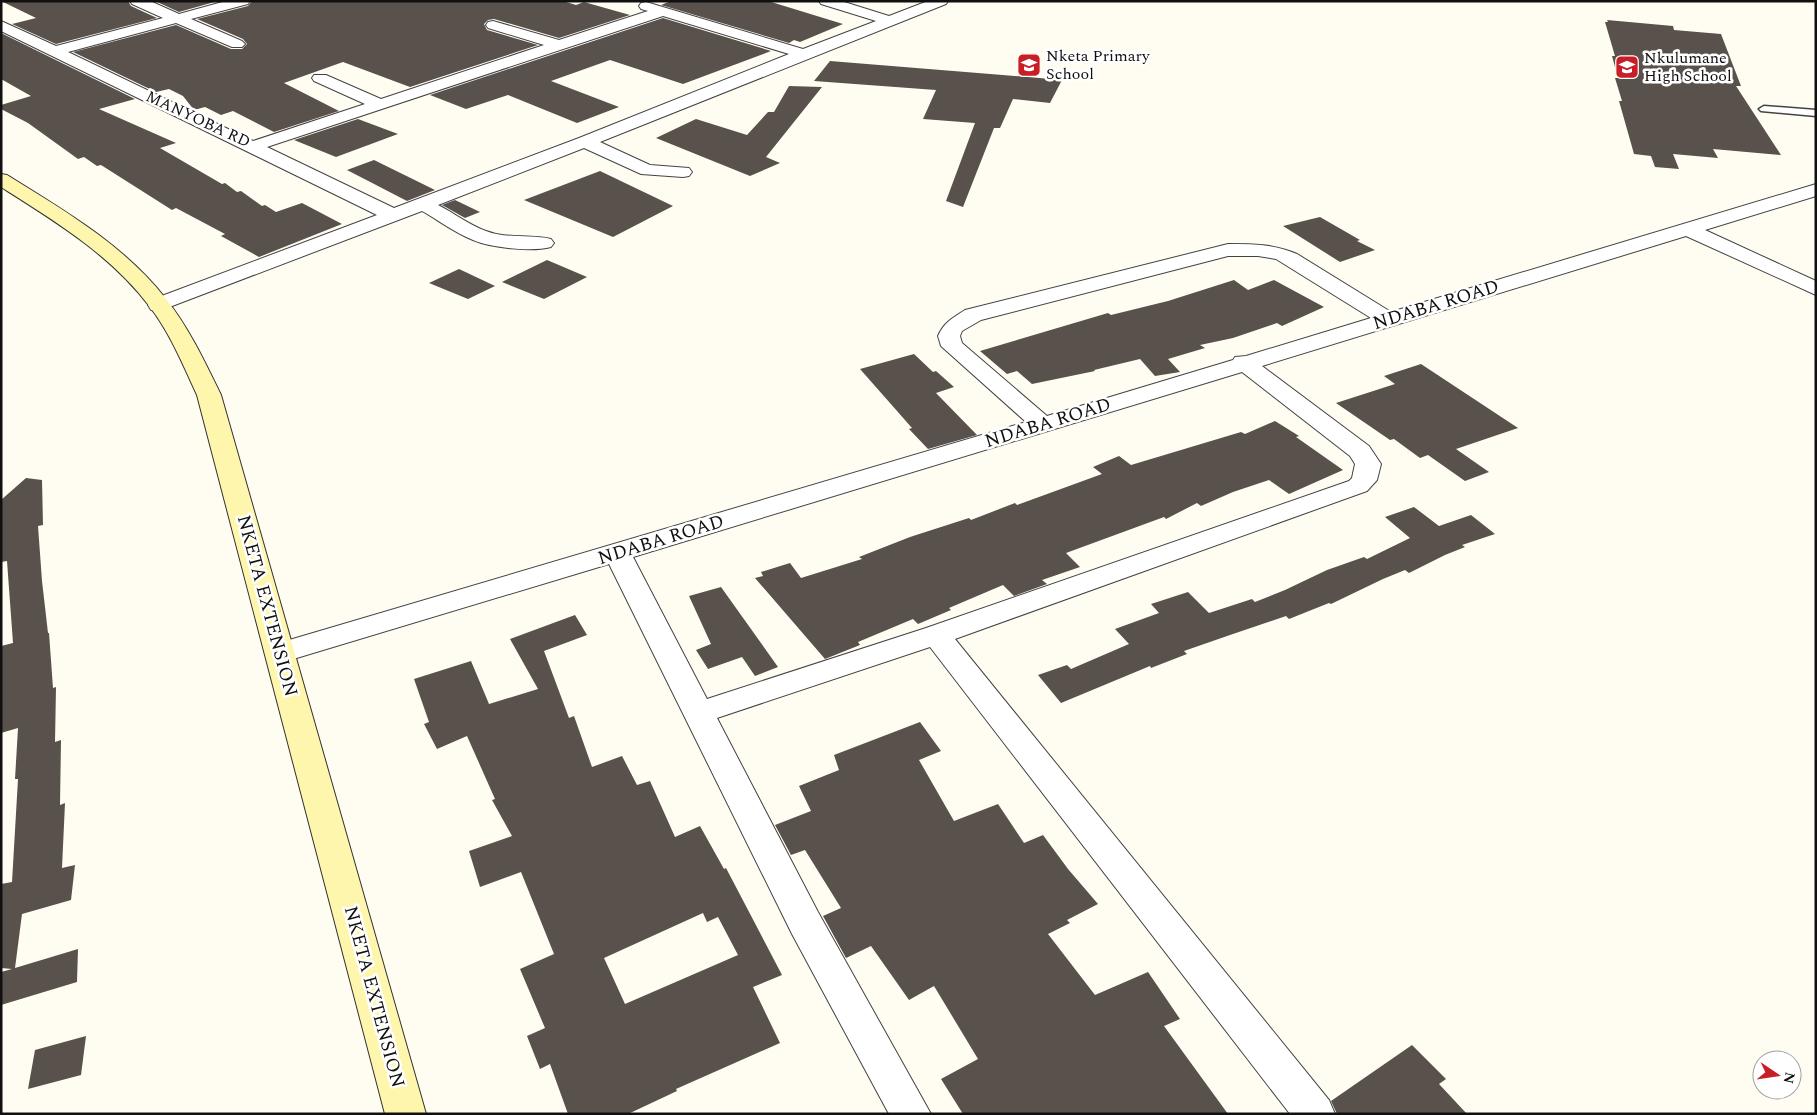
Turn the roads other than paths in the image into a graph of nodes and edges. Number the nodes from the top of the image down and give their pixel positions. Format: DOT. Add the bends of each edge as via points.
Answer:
graph roads {
  1 [pos="137,1"];
  2 [pos="243,1"];
  3 [pos="631,1"];
  4 [pos="826,1"];
  5 [pos="941,1"];
  6 [pos="662,11"];
  7 [pos="177,19"];
  8 [pos="890,21"];
  9 [pos="493,24"];
  10 [pos="1,25"];
  11 [pos="237,44"];
  12 [pos="558,45"];
  13 [pos="54,51"];
  14 [pos="804,54"];
  15 [pos="320,78"];
  16 [pos="380,104"];
  17 [pos="1764,110"];
  18 [pos="1816,113"];
  19 [pos="585,142"];
  20 [pos="254,146"];
  21 [pos="683,172"];
  22 [pos="1,179"];
  23 [pos="1816,190"];
  24 [pos="423,204"];
  25 [pos="393,215"];
  26 [pos="1687,229"];
  27 [pos="544,243"];
  28 [pos="1816,289"];
  29 [pos="159,305"];
  30 [pos="1388,319"];
  31 [pos="1243,362"];
  32 [pos="1043,425"];
  33 [pos="617,553"];
  34 [pos="936,635"];
  35 [pos="280,653"];
  36 [pos="698,713"];
  37 [pos="406,1114"];
  38 [pos="911,1114"];
  39 [pos="1315,1114"];
  1 -- 7 [label="street"];
  2 -- 7 [label="street"];
  3 -- 6 [label="street"];
  4 -- 8 [label="street"];
  5 -- 8 [label="street"];
  6 -- 12 [label="street"];
  6 -- 14 [label="street"];
  7 -- 11 [label="street"];
  7 -- 13 [label="street"];
  8 -- 14 [label="street"];
  9 -- 12 [label="street"];
  10 -- 13 [label="street, MANYOBA RD"];
  12 -- 16 [label="street"];
  13 -- 20 [label="street, MANYOBA RD"];
  14 -- 19 [label="street"];
  15 -- 16 [label="street"];
  16 -- 20 [label="street"];
  17 -- 18 [label="lane"];
  19 -- 21 [label="street" via="647,170"];
  19 -- 24 [label="street"];
  20 -- 25 [label="street, MANYOBA RD"];
  22 -- 29 [label="street, NKETA EXTENSION" via="87,234 132,272"];
  23 -- 26 [label="street, NDABA ROAD"];
  24 -- 25 [label="street"];
  24 -- 27 [label="street" via="480,236"];
  25 -- 29 [label="street"];
  26 -- 28 [label="street"];
  26 -- 30 [label="street, NDABA ROAD"];
  29 -- 35 [label="street, NKETA EXTENSION" via="187,350 209,395"];
  30 -- 31 [label="street, NDABA ROAD"];
  30 -- 32 [label="street" via="1290,258 1239,249 973,315 953,327 948,336 952,346"];
  31 -- 32 [label="street, NDABA ROAD"];
  31 -- 34 [label="street" via="1360,451 1368,464 1364,480 1358,486"];
  32 -- 33 [label="street, NDABA ROAD"];
  33 -- 35 [label="street, NDABA ROAD"];
  33 -- 36 [label="street"];
  34 -- 36 [label="street"];
  34 -- 39 [label="street"];
  35 -- 37 [label="street, NKETA EXTENSION"];
  36 -- 38 [label="street" via="805,923"];
}
